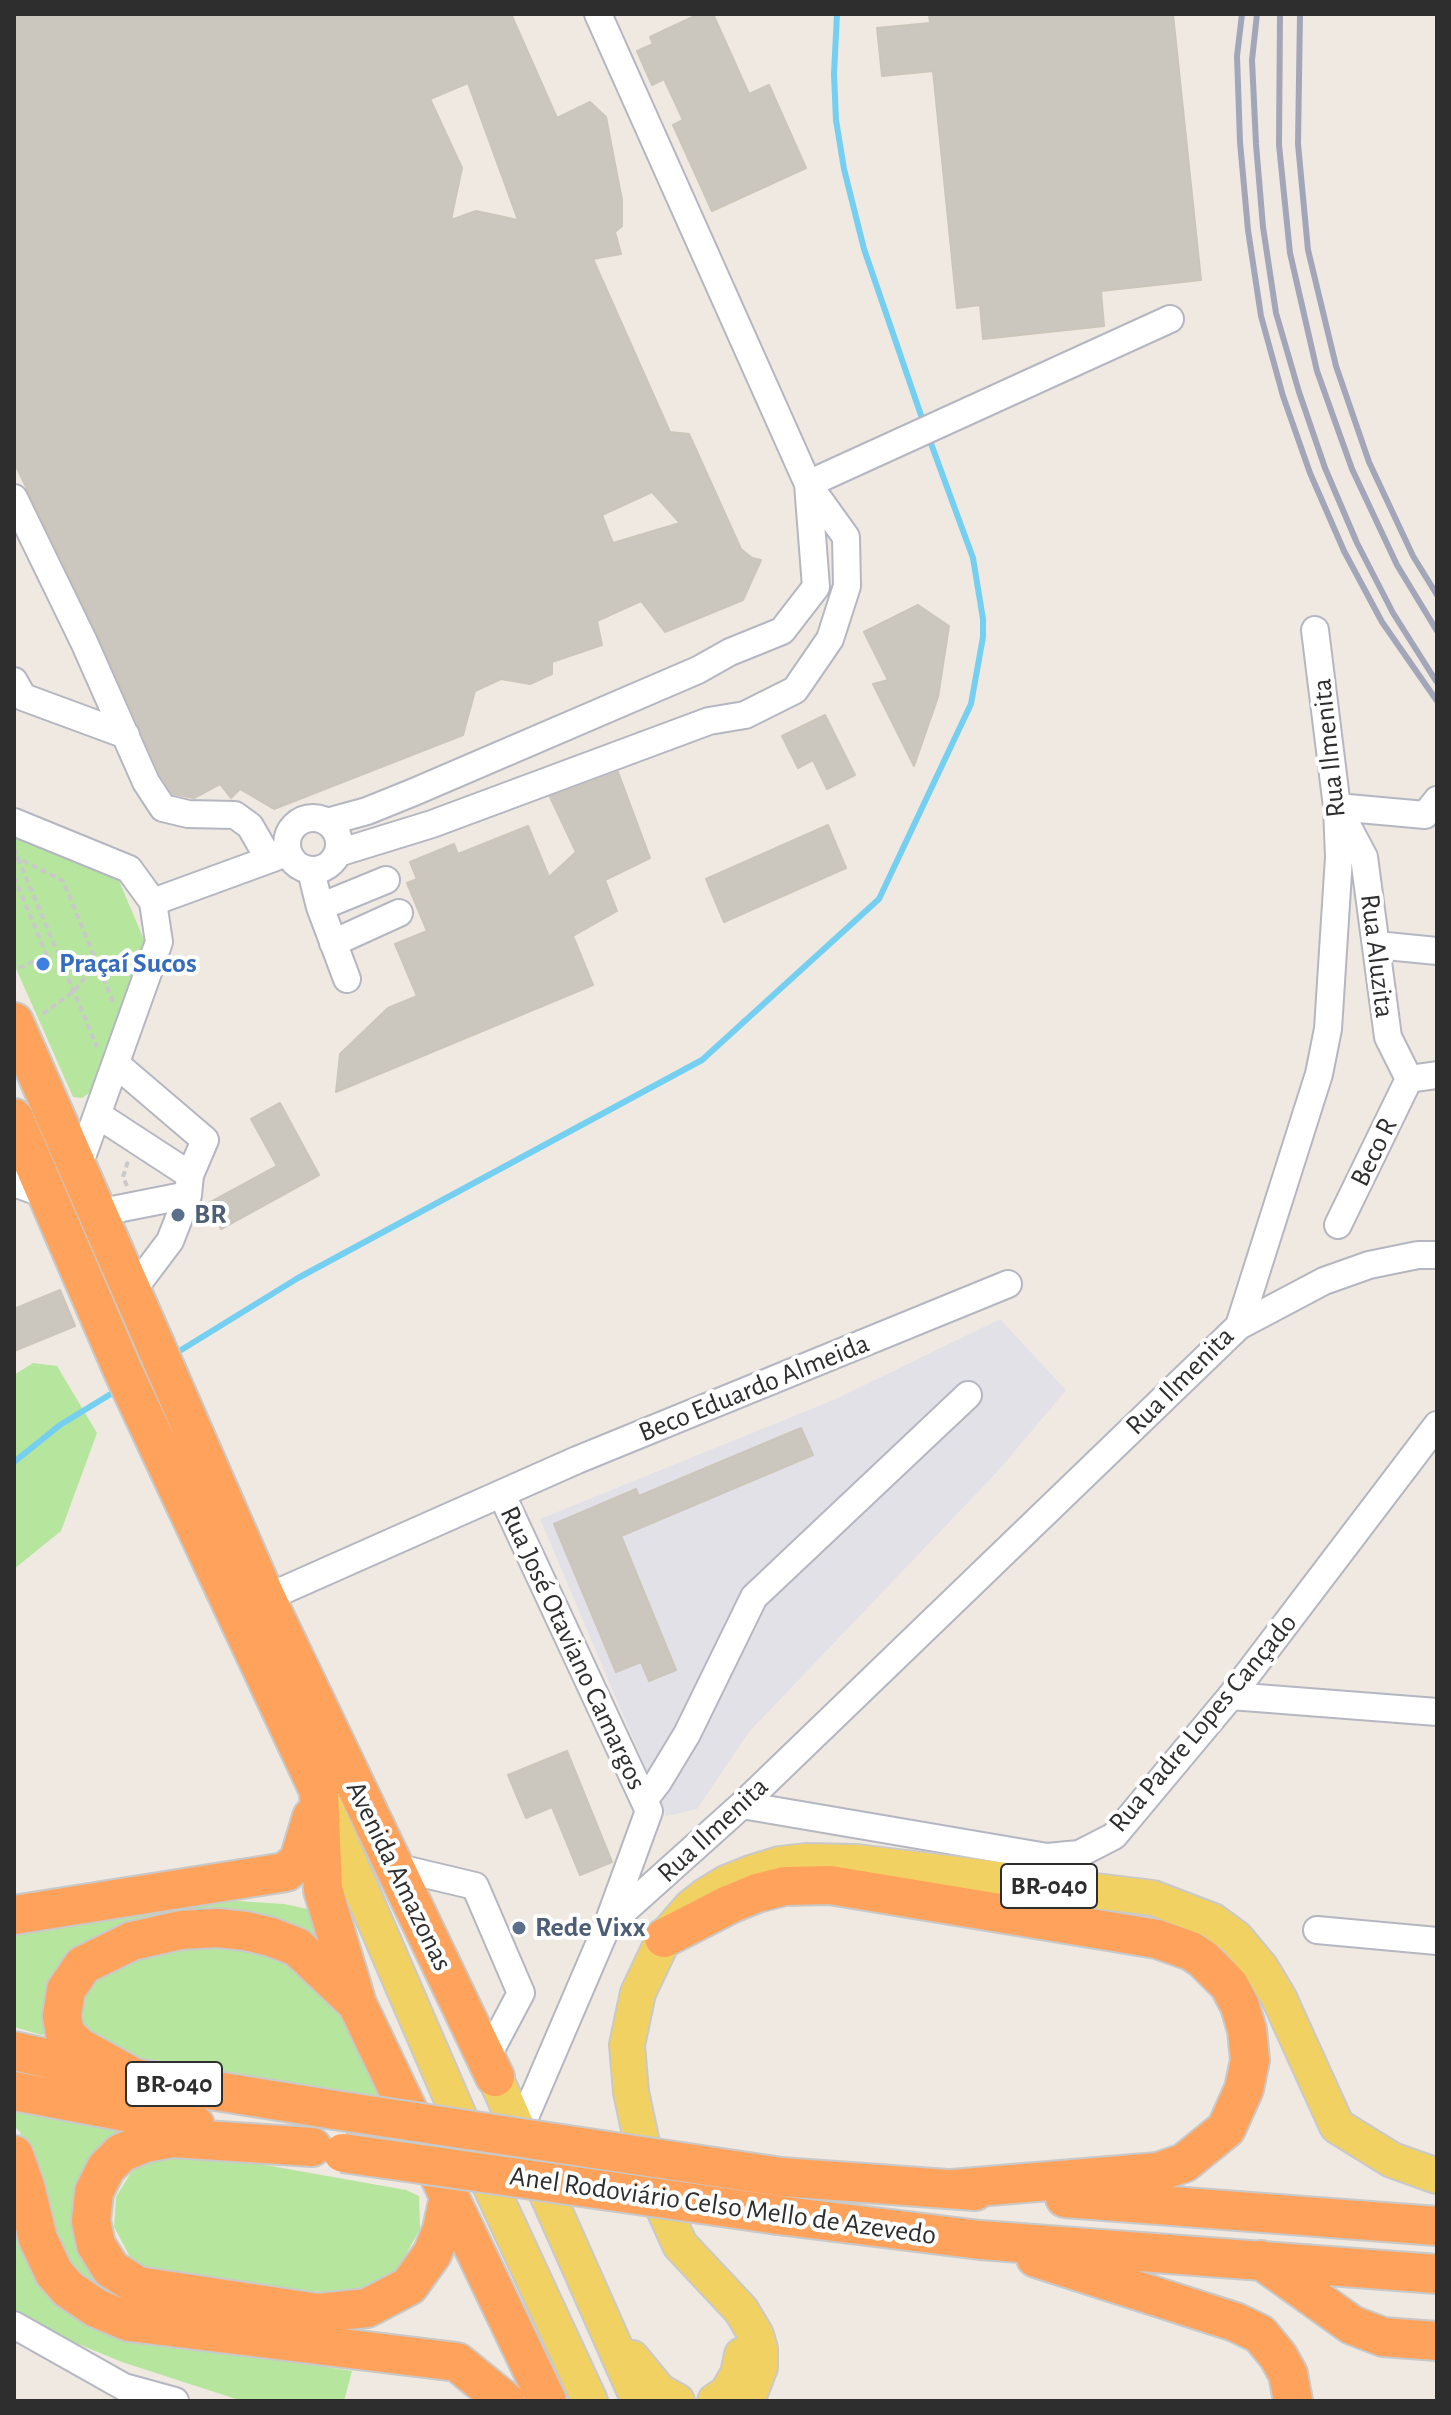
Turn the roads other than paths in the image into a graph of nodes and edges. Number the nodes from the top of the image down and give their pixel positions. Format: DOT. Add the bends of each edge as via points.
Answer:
graph roads {
  1 [pos="598,14"];
  2 [pos="1170,319"];
  3 [pos="808,484"];
  4 [pos="14,498"];
  5 [pos="1315,630"];
  6 [pos="14,681"];
  7 [pos="126,735"];
  8 [pos="414,792"];
  9 [pos="1437,800"];
  10 [pos="1337,807"];
  11 [pos="14,822"];
  12 [pos="327,822"];
  13 [pos="432,824"];
  14 [pos="338,853"];
  15 [pos="278,854"];
  16 [pos="311,871"];
  17 [pos="386,880"];
  18 [pos="153,902"];
  19 [pos="320,907"];
  20 [pos="399,913"];
  21 [pos="333,943"];
  22 [pos="1376,945"];
  23 [pos="1437,951"];
  24 [pos="347,979"];
  25 [pos="16,1027"];
  26 [pos="114,1072"];
  27 [pos="1437,1075"];
  28 [pos="1409,1079"];
  29 [pos="98,1115"];
  30 [pos="14,1118"];
  31 [pos="78,1168"];
  32 [pos="189,1185"];
  33 [pos="31,1189"];
  34 [pos="97,1213"];
  35 [pos="1338,1225"];
  36 [pos="1437,1255"];
  37 [pos="1008,1284"];
  38 [pos="133,1290"];
  39 [pos="1239,1326"];
  40 [pos="968,1395"];
  41 [pos="1437,1425"];
  42 [pos="502,1495"];
  43 [pos="266,1598"];
  44 [pos="1231,1696"];
  45 [pos="1437,1712"];
  46 [pos="319,1791"];
  47 [pos="644,1800"];
  48 [pos="742,1805"];
  49 [pos="395,1867"];
  50 [pos="14,1915"];
  51 [pos="607,1926"];
  52 [pos="1317,1930"];
  53 [pos="664,1938"];
  54 [pos="1437,1941"];
  55 [pos="357,2004"];
  56 [pos="14,2051"];
  57 [pos="490,2068"];
  58 [pos="547,2069"];
  59 [pos="135,2078"];
  60 [pos="14,2091"];
  61 [pos="519,2131"];
  62 [pos="328,2150"];
  63 [pos="14,2155"];
  64 [pos="1437,2176"];
  65 [pos="952,2189"];
  66 [pos="449,2197"];
  67 [pos="1437,2226"];
  68 [pos="980,2240"];
  69 [pos="1261,2260"];
  70 [pos="1437,2274"];
  71 [pos="741,2310"];
  72 [pos="603,2324"];
  73 [pos="14,2325"];
  74 [pos="1437,2341"];
  75 [pos="175,2401"];
  76 [pos="505,2401"];
  77 [pos="547,2401"];
  78 [pos="590,2401"];
  79 [pos="639,2401"];
  80 [pos="677,2401"];
  81 [pos="715,2401"];
  82 [pos="747,2401"];
  83 [pos="1293,2401"];
  1 -- 3 [label="street"];
  2 -- 3 [label="street"];
  3 -- 8 [label="street" via="816,587 782,631"];
  3 -- 13 [label="street" via="846,537 847,586 830,639 795,690 745,715 709,721"];
  4 -- 7 [label="street"];
  5 -- 10 [label="street, Rua Ilmenita"];
  6 -- 7 [label="street" via="23,697"];
  7 -- 15 [label="street" via="163,808 235,815"];
  8 -- 12 [label="street"];
  8 -- 13 [label="street"];
  9 -- 10 [label="street" via="1425,815"];
  10 -- 22 [label="street, Rua Aluzita" via="1364,857"];
  10 -- 39 [label="street, Rua Ilmenita" via="1339,857 1328,1029 1319,1074"];
  11 -- 18 [label="street" via="129,869"];
  12 -- 14 [label="street" via="336,830"];
  12 -- 15 [label="street" via="304,819"];
  13 -- 14 [label="street"];
  14 -- 16 [label="street" via="332,863"];
  15 -- 16 [label="street"];
  15 -- 18 [label="street"];
  16 -- 19 [label="street"];
  17 -- 19 [label="street"];
  18 -- 26 [label="street" via="159,942"];
  19 -- 21 [label="street"];
  20 -- 21 [label="street"];
  21 -- 24 [label="street"];
  22 -- 23 [label="street"];
  22 -- 28 [label="street, Rua Aluzita" via="1388,1037"];
  25 -- 31 [label="highway, Avenida Amazonas"];
  26 -- 29 [label="street"];
  26 -- 32 [label="street" via="205,1140"];
  27 -- 28 [label="street"];
  28 -- 35 [label="street, Beco R"];
  29 -- 31 [label="street"];
  29 -- 32 [label="street"];
  30 -- 33 [label="highway, Avenida Amazonas"];
  31 -- 34 [label="highway, Avenida Amazonas"];
  32 -- 34 [label="street"];
  32 -- 38 [label="street" via="170,1241"];
  33 -- 46 [label="highway, Avenida Amazonas" via="123,1371"];
  34 -- 38 [label="highway, Avenida Amazonas"];
  36 -- 39 [label="street" via="1369,1265 1324,1281"];
  37 -- 42 [label="street, Beco Eduardo Almeida"];
  38 -- 43 [label="highway, Avenida Amazonas"];
  39 -- 48 [label="street, Rua Ilmenita"];
  40 -- 47 [label="street" via="754,1597 687,1734"];
  41 -- 44 [label="street, Rua Padre Lopes Cançado"];
  42 -- 43 [label="street, Beco Eduardo Almeida"];
  42 -- 47 [label="street, Rua José Otaviano Camargos"];
  43 -- 49 [label="highway, Avenida Amazonas"];
  44 -- 45 [label="street"];
  44 -- 48 [label="street, Rua Padre Lopes Cançado" via="1114,1836 1079,1854 1047,1857"];
  46 -- 50 [label="highway" via="299,1860 286,1872"];
  46 -- 55 [label="highway" via="323,1890"];
  46 -- 78 [label="main road, Avenida Amazonas" via="480,2166"];
  47 -- 51 [label="street, Rua José Otaviano Camargos" via="649,1811"];
  48 -- 51 [label="street, Rua Ilmenita"];
  49 -- 57 [label="highway, Avenida Amazonas"];
  49 -- 57 [label="street" via="475,1886 521,1993"];
  51 -- 58 [label="street, Rua José Otaviano Camargos"];
  52 -- 54 [label="street"];
  53 -- 64 [label="main road, BR-040" via="691,1907 726,1883 780,1864 806,1861 857,1862 1153,1898 1213,1921 1261,1968 1337,2126 1392,2160"];
  53 -- 65 [label="highway" via="757,1893 830,1885 1157,1939 1191,1951 1229,1985 1247,2030 1250,2060 1244,2089 1226,2129 1184,2163 1158,2172"];
  53 -- 71 [label="main road, BR-040" via="638,1993 627,2045 637,2123 649,2176 680,2245"];
  55 -- 59 [label="highway" via="297,1947 271,1937 217,1928 132,1941 83,1965 66,1990 62,2016 65,2034 79,2047"];
  55 -- 66 [label="highway"];
  56 -- 59 [label="highway, Anel Rodoviário Celso Mello de Azevedo / BR-040"];
  57 -- 58 [label="street" via="512,2086"];
  57 -- 61 [label="main road, Avenida Amazonas"];
  58 -- 61 [label="street, Rua José Otaviano Camargos"];
  59 -- 65 [label="highway, Anel Rodoviário Celso Mello de Azevedo / BR-040, bridge" via="781,2177"];
  60 -- 62 [label="highway, Anel Rodoviário Celso Mello de Azevedo / BR-040"];
  61 -- 72 [label="main road, Avenida Amazonas"];
  62 -- 66 [label="highway" via="172,2138 145,2143 121,2153 94,2192 91,2221 96,2245 111,2269 138,2286 318,2313 367,2308 409,2286 432,2254"];
  62 -- 68 [label="highway, Anel Rodoviário Celso Mello de Azevedo / BR-040, bridge"];
  63 -- 76 [label="highway" via="38,2239 54,2273 96,2308 129,2322 457,2362"];
  65 -- 67 [label="highway, Anel Rodoviário Celso Mello de Azevedo / BR-040"];
  66 -- 77 [label="highway"];
  68 -- 69 [label="highway, Anel Rodoviário Celso Mello de Azevedo / BR-040"];
  68 -- 83 [label="highway" via="1260,2334 1288,2374"];
  69 -- 70 [label="highway, Anel Rodoviário Celso Mello de Azevedo / BR-040"];
  69 -- 74 [label="highway" via="1352,2325 1383,2337"];
  71 -- 81 [label="main road" via="738,2374"];
  71 -- 82 [label="main road, BR-040" via="760,2349 760,2367"];
  72 -- 79 [label="main road, Avenida Amazonas"];
  72 -- 80 [label="main road" via="659,2391"];
  73 -- 75 [label="street" via="124,2387"];
}
